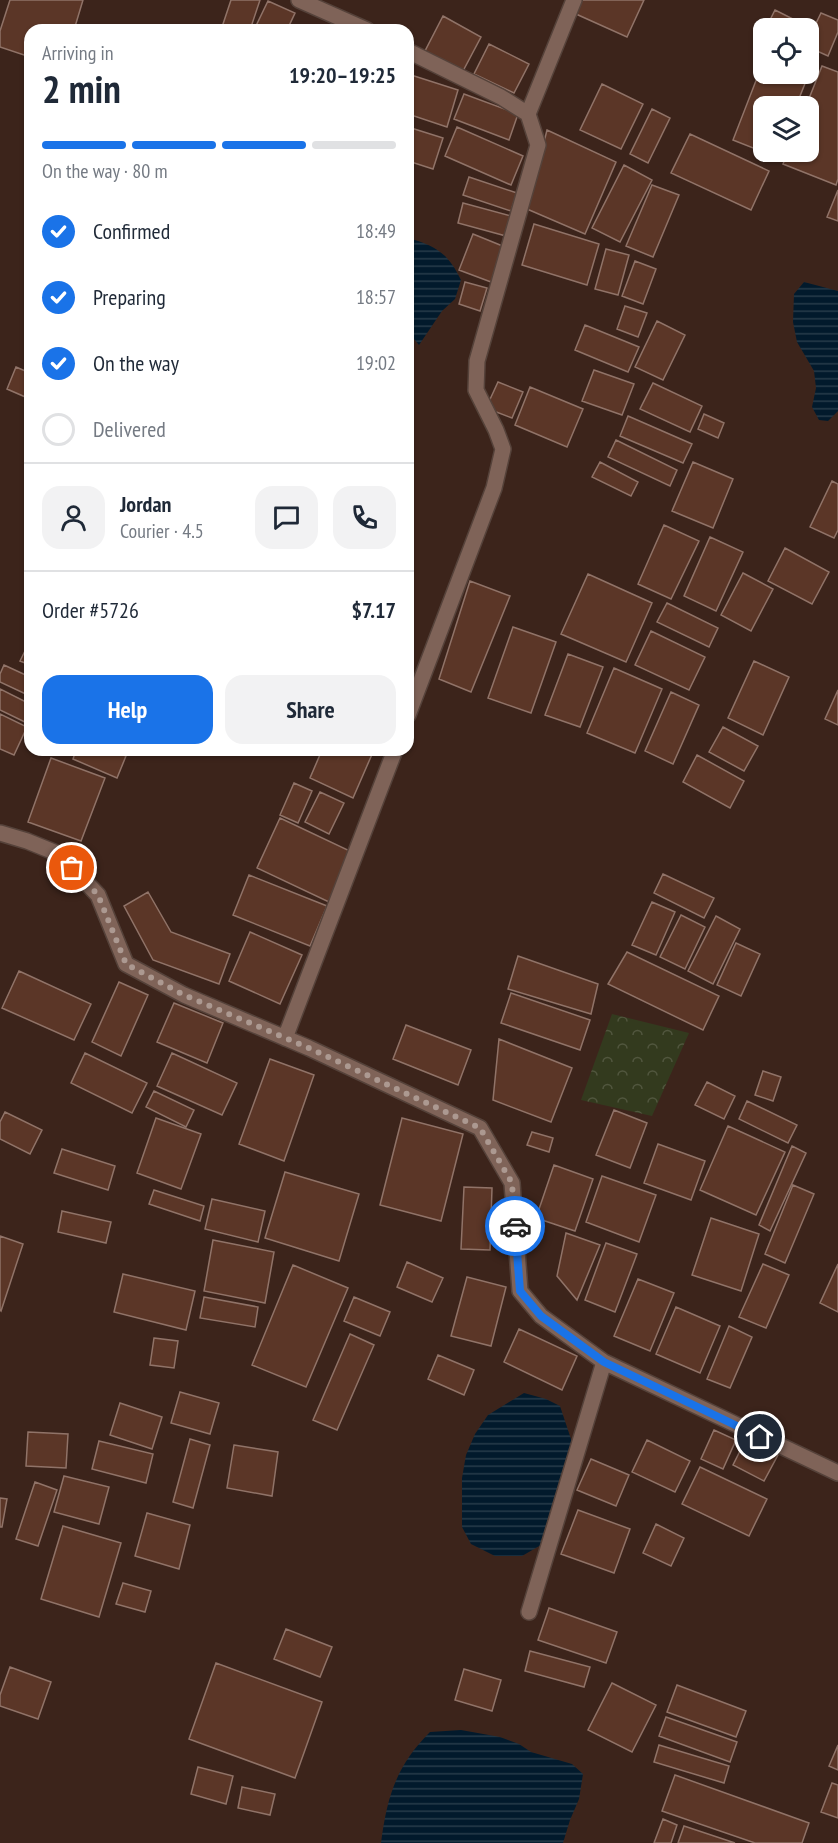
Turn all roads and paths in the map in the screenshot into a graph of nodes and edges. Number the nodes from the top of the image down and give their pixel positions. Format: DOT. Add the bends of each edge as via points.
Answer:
graph roads {
  1 [pos="298,0"];
  2 [pos="574,0"];
  3 [pos="353,24"];
  4 [pos="414,54"];
  5 [pos="528,114"];
  6 [pos="414,699"];
  7 [pos="392,756"];
  8 [pos="0,833"];
  9 [pos="285,1038"];
  10 [pos="604,1362"];
  11 [pos="838,1473"];
  12 [pos="530,1612"];
  1 -- 3 [label="street"];
  2 -- 5 [label="street"];
  4 -- 5 [label="street"];
  5 -- 6 [label="street" via="538,145 477,361 476,390 503,449 494,488"];
  7 -- 9 [label="street"];
  8 -- 9 [label="street" via="60,854 98,895 126,964 184,995"];
  9 -- 10 [label="street" via="480,1128 512,1183 520,1291 541,1316"];
  10 -- 11 [label="street"];
  10 -- 12 [label="street"];
}
